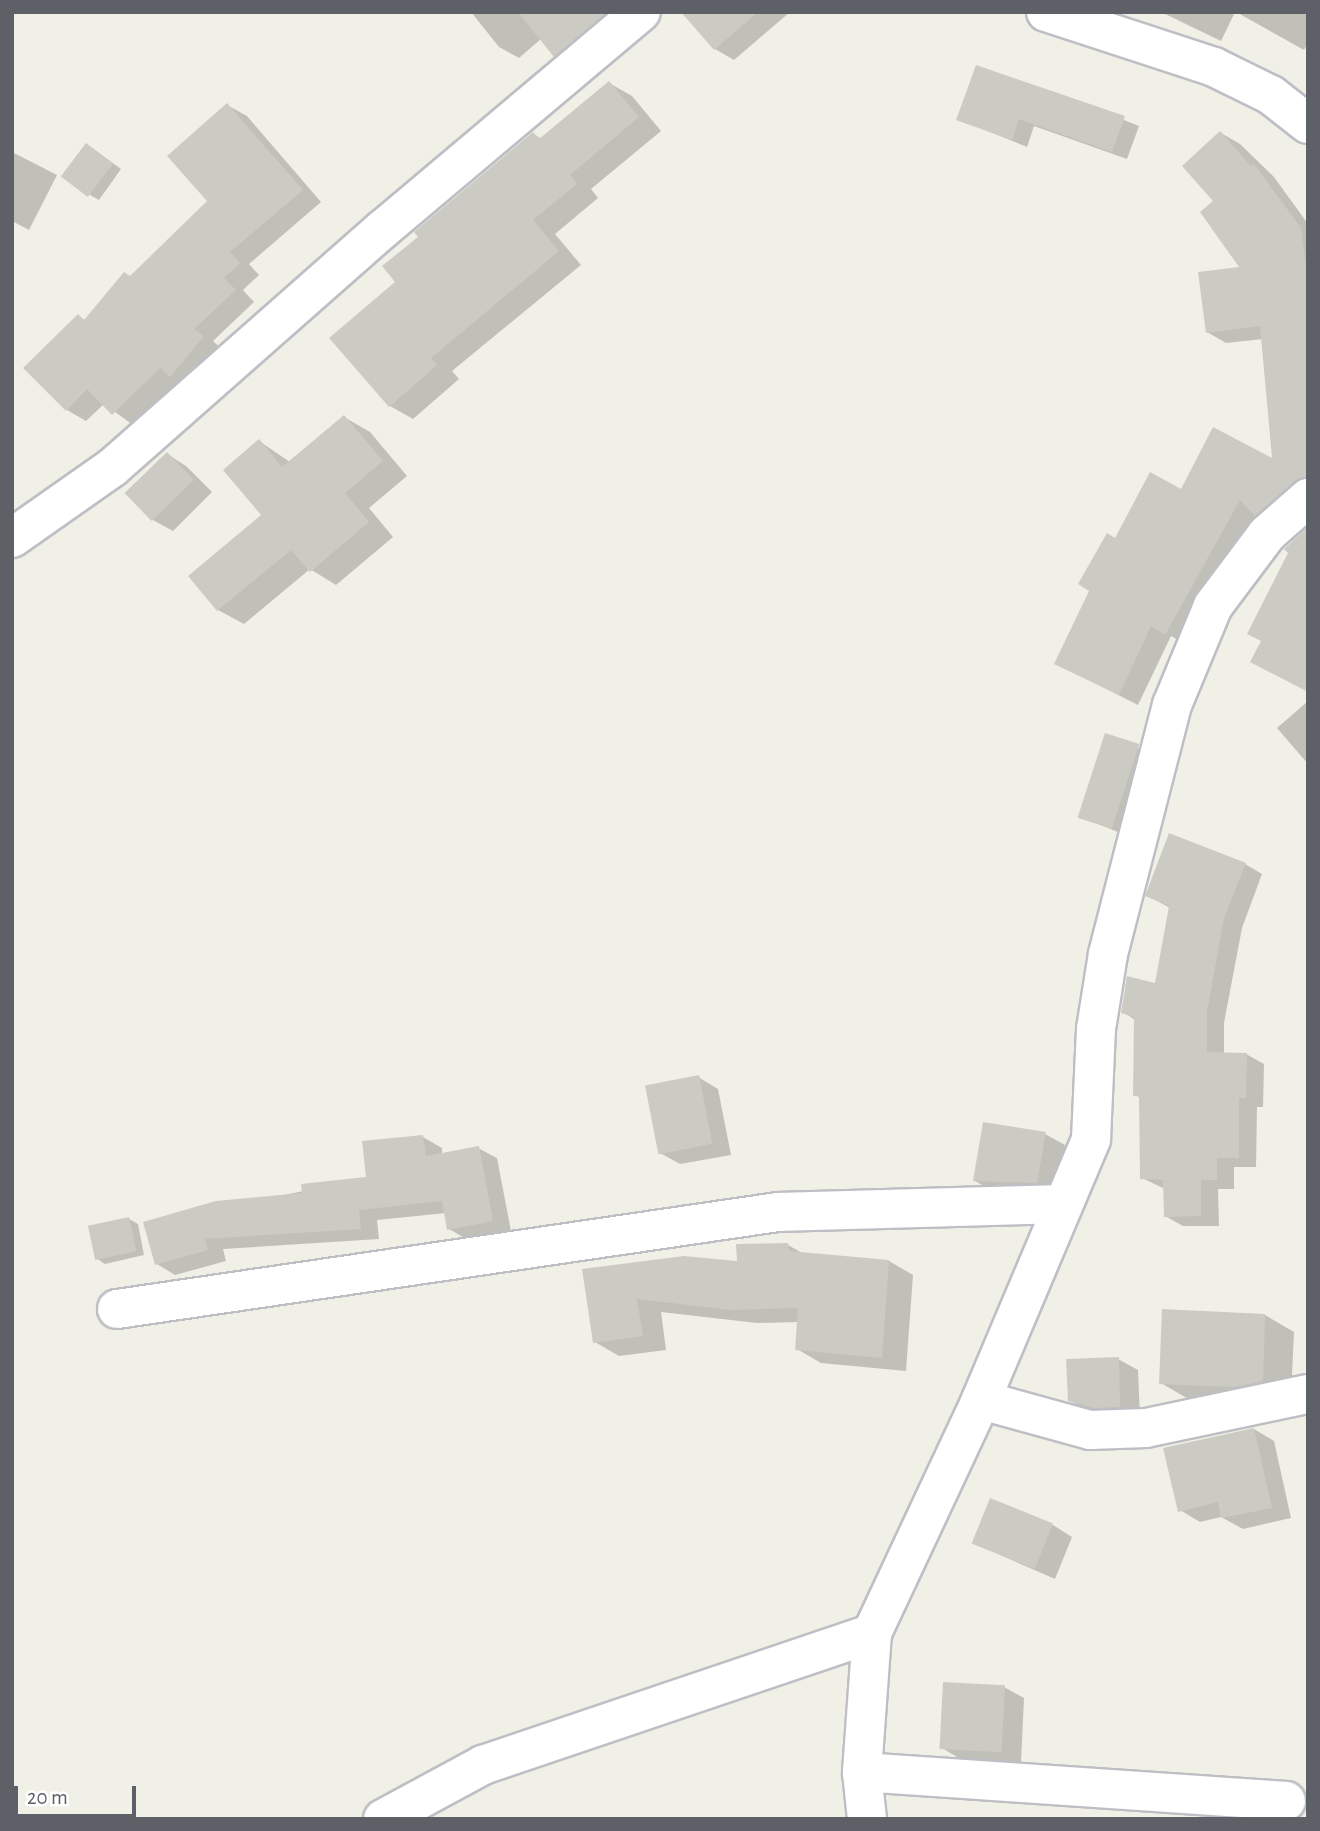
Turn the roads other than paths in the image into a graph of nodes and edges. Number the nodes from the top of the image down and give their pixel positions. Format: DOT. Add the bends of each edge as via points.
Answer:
graph roads {
  1 [pos="641,12"];
  2 [pos="1046,12"];
  3 [pos="1308,124"];
  4 [pos="1308,498"];
  5 [pos="12,538"];
  6 [pos="1062,1204"];
  7 [pos="117,1309"];
  8 [pos="1308,1394"];
  9 [pos="981,1401"];
  10 [pos="872,1633"];
  11 [pos="862,1772"];
  12 [pos="1286,1801"];
  13 [pos="383,1819"];
  14 [pos="867,1819"];
  1 -- 5 [label="street" via="383,229 123,459"];
  2 -- 3 [label="street" via="1214,67 1271,95"];
  4 -- 6 [label="street" via="1267,534 1213,606 1172,705 1108,954 1096,1029 1091,1139"];
  6 -- 7 [label="street" via="778,1212"];
  6 -- 9 [label="street"];
  8 -- 9 [label="street" via="1146,1428 1090,1430"];
  9 -- 10 [label="street"];
  10 -- 11 [label="street"];
  10 -- 13 [label="street" via="483,1765"];
  11 -- 12 [label="street"];
  11 -- 14 [label="street"];
}
